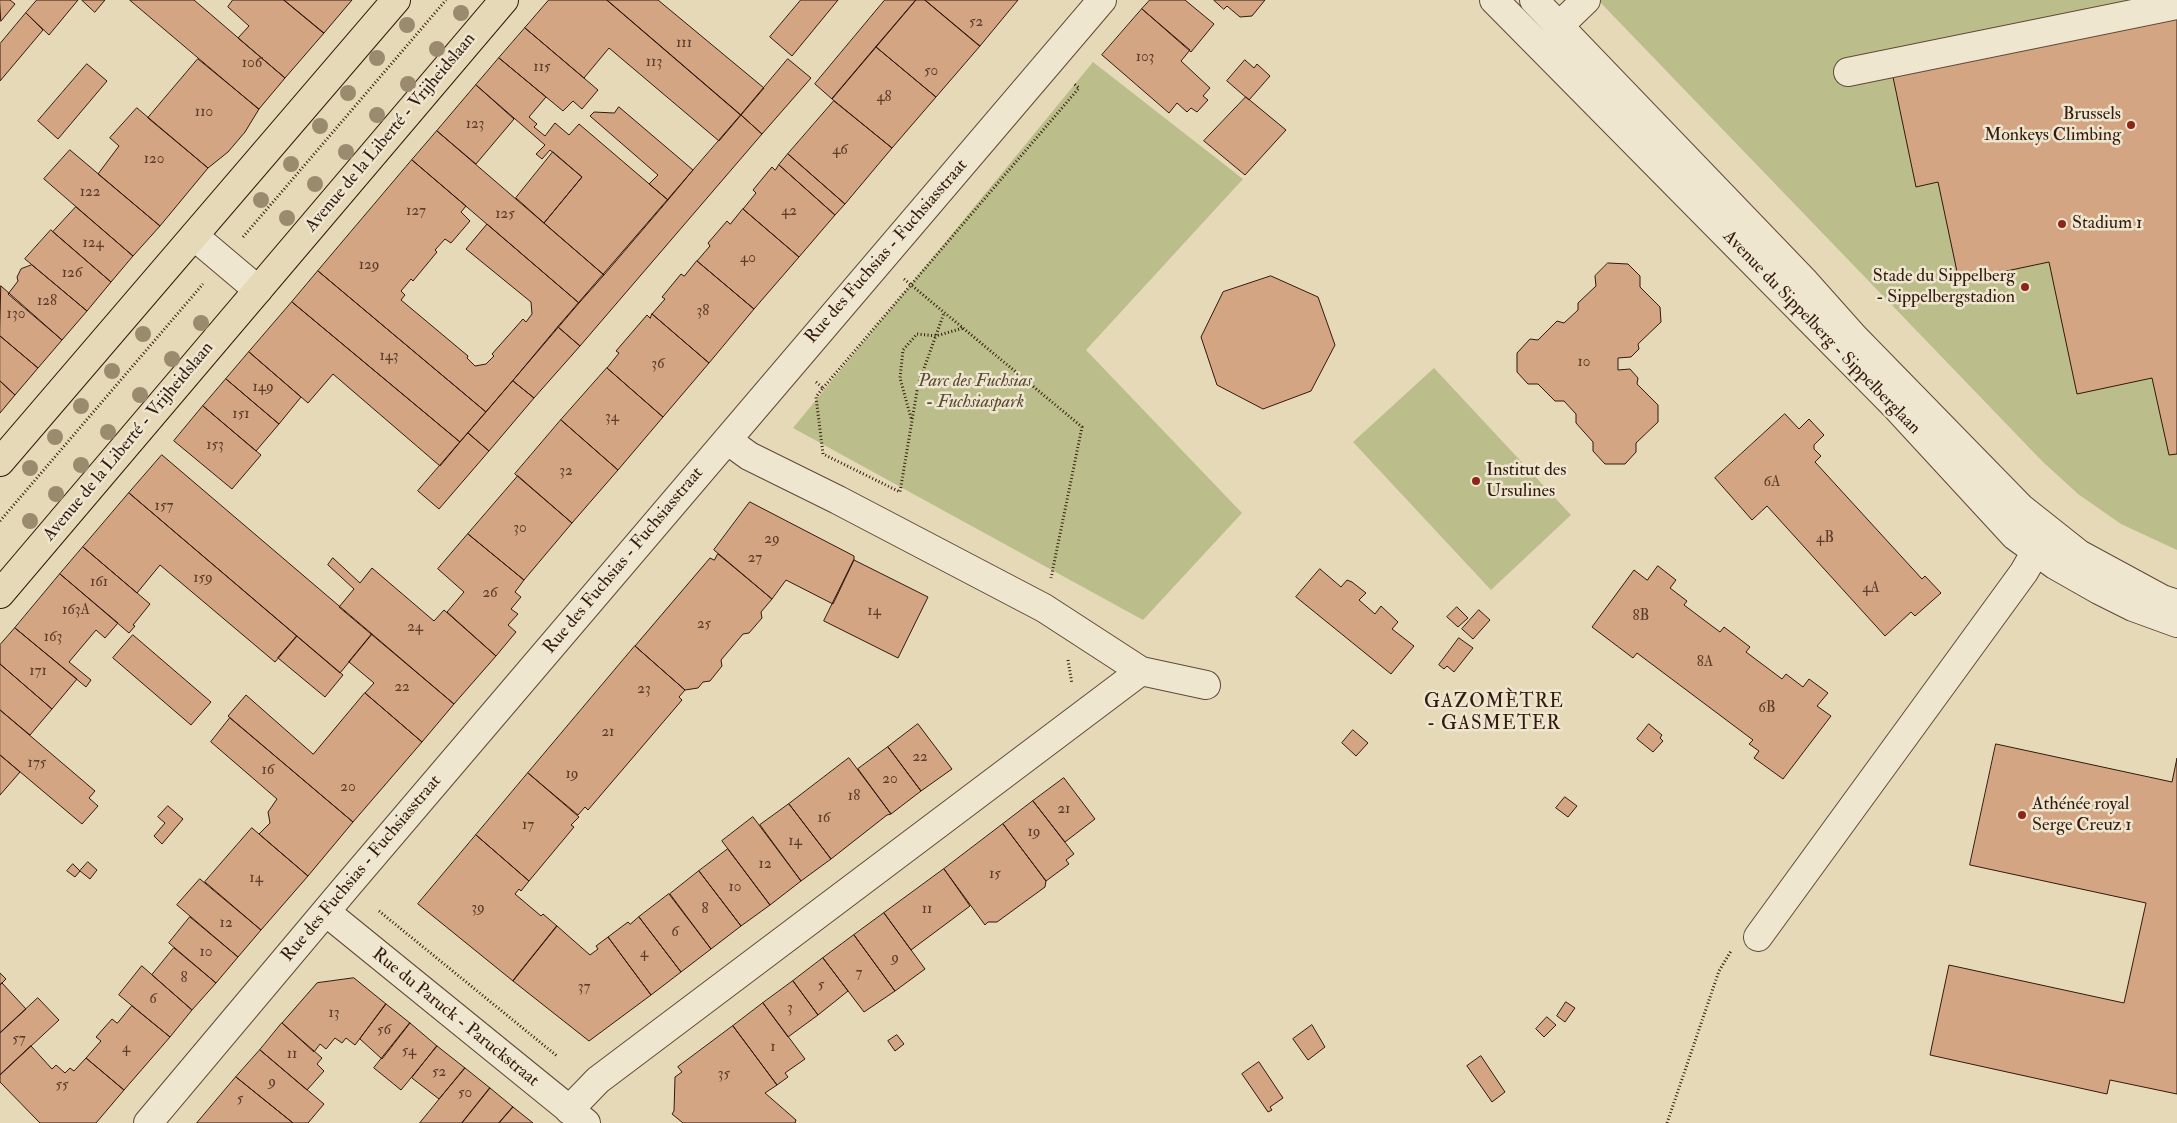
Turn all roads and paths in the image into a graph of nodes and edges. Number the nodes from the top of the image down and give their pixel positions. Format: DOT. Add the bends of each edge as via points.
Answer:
graph roads {
  1 [pos="396,0"];
  2 [pos="446,0"];
  3 [pos="504,0"];
  4 [pos="1102,0"];
  5 [pos="1494,0"];
  6 [pos="1534,0"];
  7 [pos="1586,0"];
  8 [pos="2177,5"];
  9 [pos="1559,26"];
  10 [pos="1848,72"];
  11 [pos="1070,80"];
  12 [pos="194,236"];
  13 [pos="224,259"];
  14 [pos="911,285"];
  15 [pos="258,290"];
  16 [pos="944,313"];
  17 [pos="963,328"];
  18 [pos="936,336"];
  19 [pos="811,378"];
  20 [pos="823,388"];
  21 [pos="911,419"];
  22 [pos="727,440"];
  23 [pos="0,462"];
  24 [pos="0,521"];
  25 [pos="2036,551"];
  26 [pos="0,594"];
  27 [pos="2177,604"];
  28 [pos="1044,608"];
  29 [pos="2177,623"];
  30 [pos="1068,656"];
  31 [pos="1141,671"];
  32 [pos="1206,685"];
  33 [pos="1070,691"];
  34 [pos="379,911"];
  35 [pos="326,912"];
  36 [pos="1758,937"];
  37 [pos="558,1056"];
  38 [pos="578,1116"];
  39 [pos="148,1123"];
  1 -- 12 [label="main road"];
  2 -- 13 [label="path"];
  3 -- 15 [label="main road, Avenue de la Liberté - Vrijheidslaan"];
  4 -- 22 [label="street, Rue des Fuchsias - Fuchsiasstraat"];
  5 -- 25 [label="street, Avenue du Sippelberg - Sippelberglaan" via="1897,408 2015,536"];
  6 -- 9 [label="street, Avenue du Sippelberg - Sippelberglaan"];
  7 -- 9 [label="street"];
  8 -- 10 [label="street"];
  9 -- 27 [label="street, Avenue du Sippelberg - Sippelberglaan" via="2020,508 2079,554"];
  11 -- 14 [label="path" via="1079,88"];
  12 -- 13 [label="street"];
  12 -- 23 [label="main road"];
  13 -- 15 [label="street"];
  13 -- 24 [label="path"];
  14 -- 16 [label="path"];
  14 -- 20 [label="path"];
  15 -- 26 [label="main road, Avenue de la Liberté - Vrijheidslaan"];
  16 -- 17 [label="path"];
  16 -- 18 [label="path"];
  17 -- 18 [label="path"];
  17 -- 28 [label="path" via="1082,427"];
  18 -- 21 [label="path" via="918,385"];
  18 -- 21 [label="path" via="917,334 903,350 900,378"];
  19 -- 20 [label="path"];
  20 -- 21 [label="path" via="816,396 824,454 900,492"];
  22 -- 28 [label="street" via="749,456"];
  22 -- 35 [label="street, Rue des Fuchsias - Fuchsiasstraat"];
  25 -- 29 [label="street, Avenue du Sippelberg - Sippelberglaan" via="2099,590"];
  25 -- 36 [label="street" via="2019,580"];
  28 -- 31 [label="street"];
  30 -- 33 [label="path" via="1072,682"];
  31 -- 32 [label="street"];
  31 -- 38 [label="street" via="598,1080"];
  34 -- 37 [label="path"];
  35 -- 38 [label="street, Rue du Paruck - Paruckstraat"];
  35 -- 39 [label="street, Rue des Fuchsias - Fuchsiasstraat"];
}
